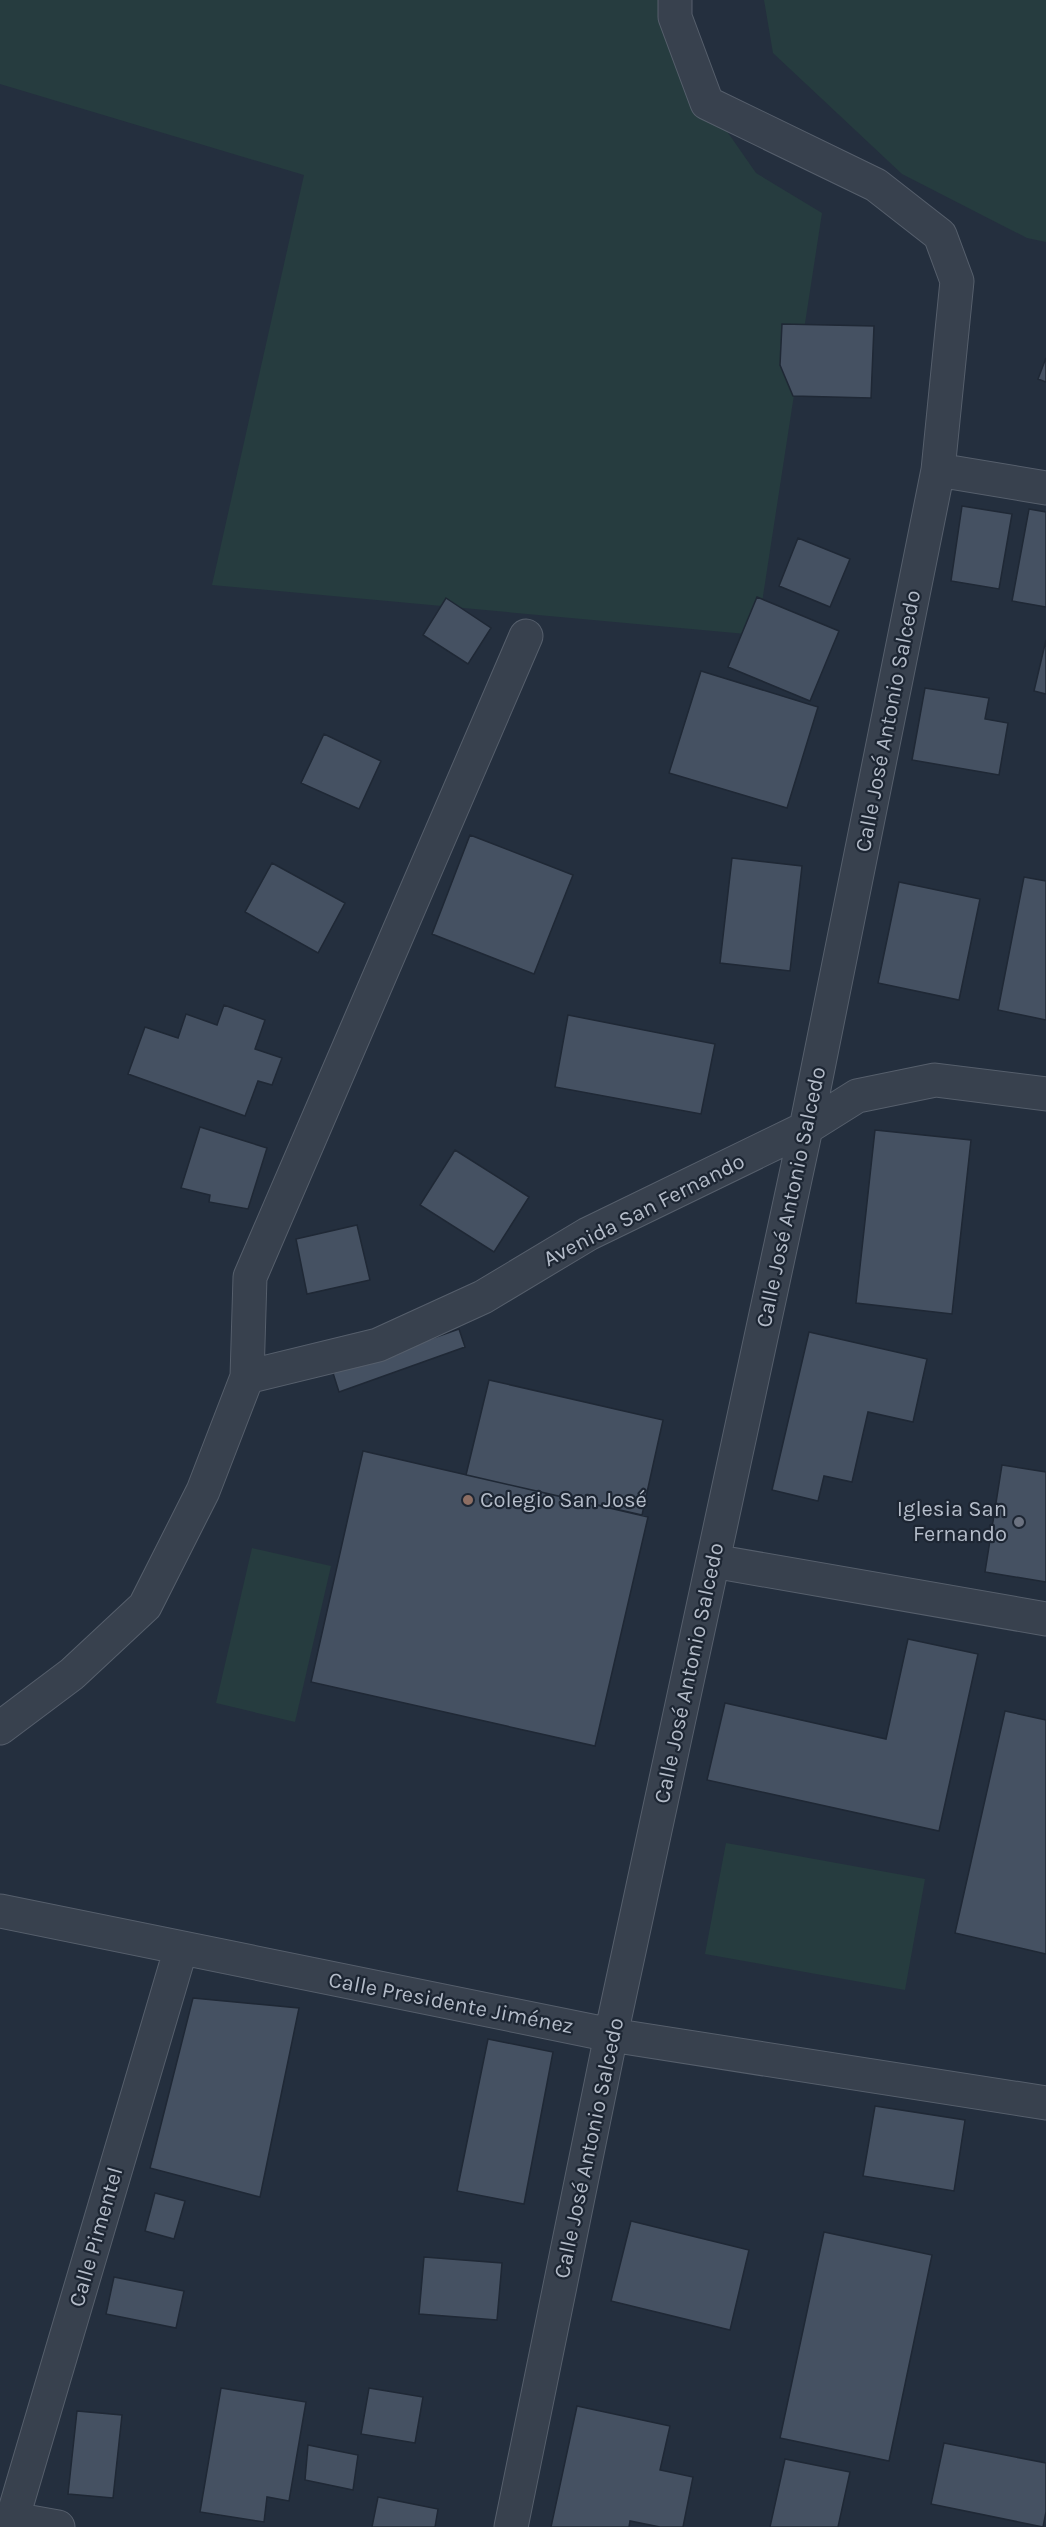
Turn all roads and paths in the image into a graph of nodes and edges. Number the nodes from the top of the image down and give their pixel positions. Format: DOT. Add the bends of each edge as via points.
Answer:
graph roads {
  1 [pos="675,0"];
  2 [pos="938,470"];
  3 [pos="1046,488"];
  4 [pos="526,636"];
  5 [pos="1046,1094"];
  6 [pos="806,1128"];
  7 [pos="247,1377"];
  8 [pos="713,1561"];
  9 [pos="1046,1619"];
  10 [pos="0,1728"];
  11 [pos="0,1911"];
  12 [pos="181,1948"];
  13 [pos="611,2035"];
  14 [pos="1046,2103"];
  15 [pos="12,2523"];
  16 [pos="58,2527"];
  17 [pos="512,2527"];
  1 -- 2 [label="street, Calle José Antonio Salcedo" via="675,16 707,103 876,185 940,235 957,281"];
  2 -- 3 [label="street"];
  2 -- 6 [label="street, Calle José Antonio Salcedo"];
  4 -- 7 [label="street" via="250,1276"];
  5 -- 6 [label="street, Avenida San Fernando" via="935,1080 857,1096"];
  6 -- 7 [label="street, Avenida San Fernando" via="588,1234 483,1297 378,1345"];
  6 -- 8 [label="street, Calle José Antonio Salcedo"];
  7 -- 10 [label="street" via="203,1491 145,1606 72,1674"];
  8 -- 9 [label="street"];
  8 -- 13 [label="street, Calle José Antonio Salcedo"];
  11 -- 12 [label="street, Calle Presidente Jiménez"];
  12 -- 13 [label="street, Calle Presidente Jiménez"];
  12 -- 15 [label="street, Calle Pimentel"];
  13 -- 14 [label="street, Calle Presidente Jiménez"];
  13 -- 17 [label="street, Calle José Antonio Salcedo"];
  15 -- 16 [label="street"];
}
